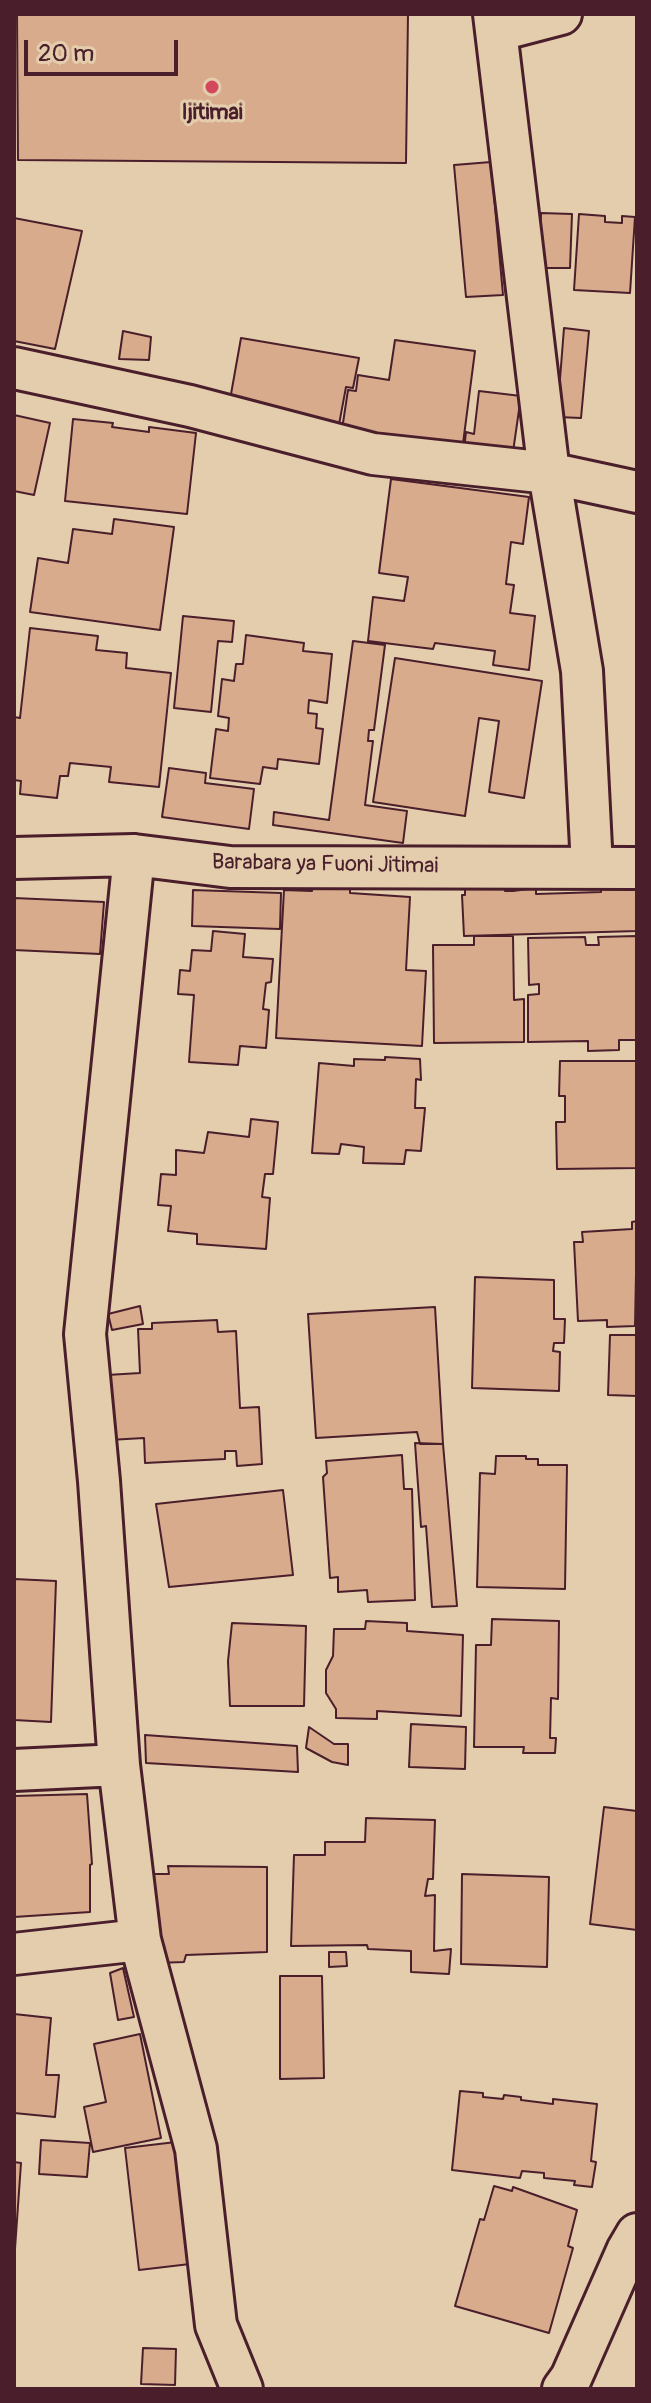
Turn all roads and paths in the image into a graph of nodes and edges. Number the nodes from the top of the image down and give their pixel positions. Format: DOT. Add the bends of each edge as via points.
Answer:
graph roads {
  1 [pos="561,14"];
  2 [pos="495,23"];
  3 [pos="14,368"];
  4 [pos="549,473"];
  5 [pos="637,492"];
  6 [pos="134,855"];
  7 [pos="14,858"];
  8 [pos="592,867"];
  9 [pos="637,868"];
  10 [pos="119,1765"];
  11 [pos="14,1770"];
  12 [pos="140,1940"];
  13 [pos="14,1954"];
  14 [pos="637,2234"];
  15 [pos="242,2389"];
  16 [pos="563,2389"];
  1 -- 2 [label="street"];
  2 -- 4 [label="street"];
  3 -- 4 [label="street" via="190,406 373,454"];
  4 -- 5 [label="street"];
  4 -- 8 [label="street" via="582,671"];
  6 -- 7 [label="street, Barabara ya Fuoni Jitimai"];
  6 -- 8 [label="street, Barabara ya Fuoni Jitimai" via="230,867"];
  6 -- 10 [label="street" via="85,1334"];
  8 -- 9 [label="street, Barabara ya Fuoni Jitimai"];
  10 -- 11 [label="street"];
  10 -- 12 [label="street"];
  12 -- 13 [label="street"];
  12 -- 15 [label="street" via="196,2149 216,2325"];
  14 -- 16 [label="street"];
}
